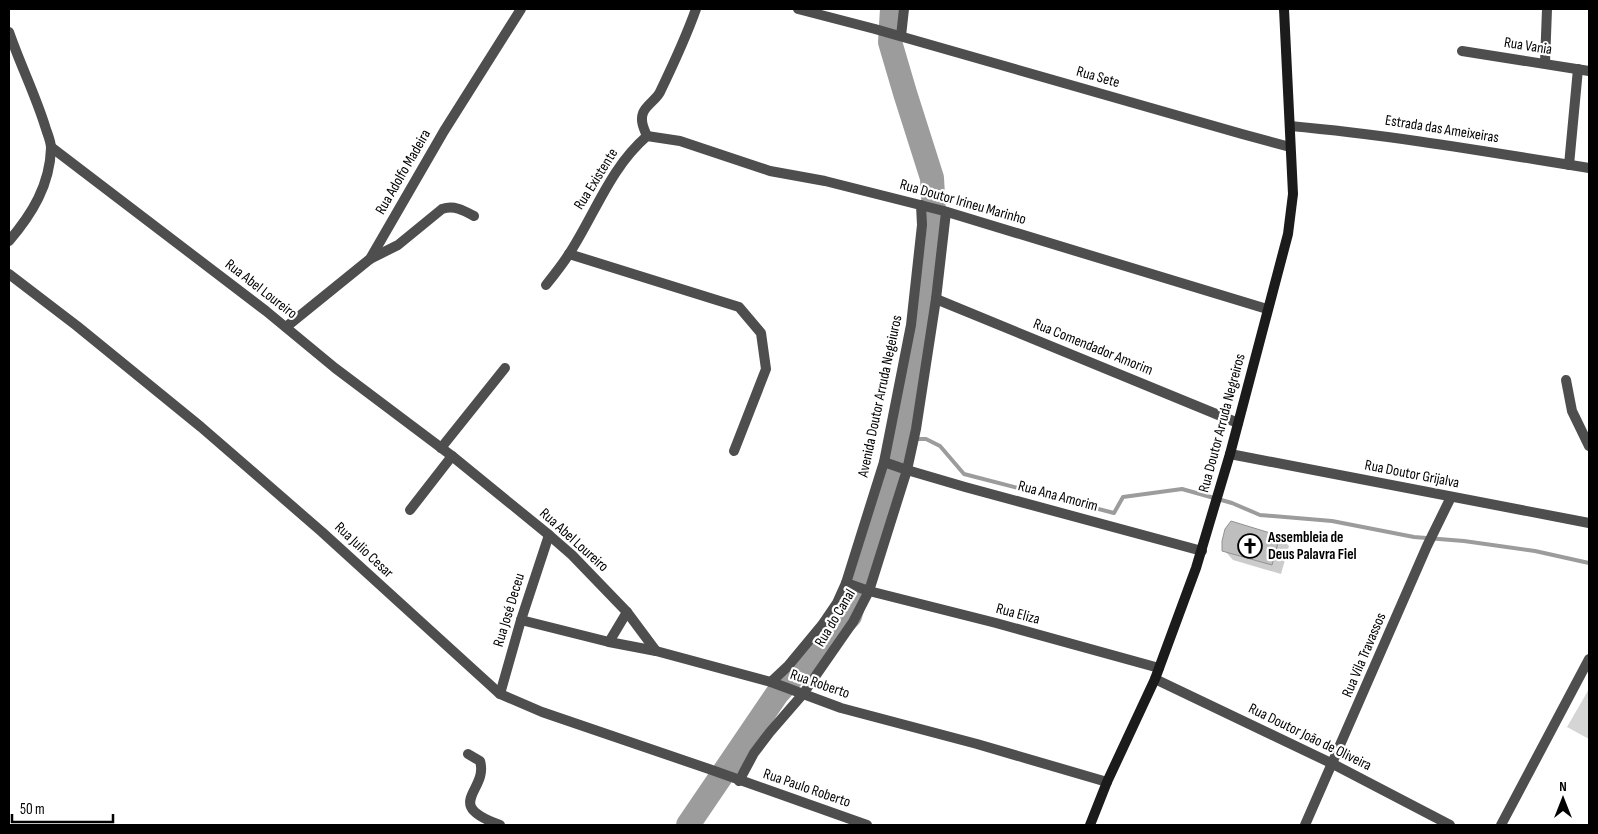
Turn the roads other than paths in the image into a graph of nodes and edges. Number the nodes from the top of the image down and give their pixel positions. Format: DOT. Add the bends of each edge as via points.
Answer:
graph roads {
  1 [pos="521,9"];
  2 [pos="696,9"];
  3 [pos="798,9"];
  4 [pos="904,9"];
  5 [pos="1284,9"];
  6 [pos="1548,9"];
  7 [pos="9,32"];
  8 [pos="899,36"];
  9 [pos="1462,51"];
  10 [pos="19,63"];
  11 [pos="1545,63"];
  12 [pos="9,68"];
  13 [pos="1578,69"];
  14 [pos="1589,71"];
  15 [pos="1290,126"];
  16 [pos="647,136"];
  17 [pos="51,146"];
  18 [pos="1290,146"];
  19 [pos="1569,165"];
  20 [pos="1589,168"];
  21 [pos="922,205"];
  22 [pos="945,211"];
  23 [pos="474,216"];
  24 [pos="9,241"];
  25 [pos="569,254"];
  26 [pos="370,259"];
  27 [pos="9,274"];
  28 [pos="546,286"];
  29 [pos="936,299"];
  30 [pos="1267,310"];
  31 [pos="286,327"];
  32 [pos="505,368"];
  33 [pos="1566,380"];
  34 [pos="1238,423"];
  35 [pos="1589,446"];
  36 [pos="441,448"];
  37 [pos="734,451"];
  38 [pos="1230,454"];
  39 [pos="452,456"];
  40 [pos="885,462"];
  41 [pos="907,470"];
  42 [pos="1451,497"];
  43 [pos="410,510"];
  44 [pos="1589,523"];
  45 [pos="549,535"];
  46 [pos="1202,551"];
  47 [pos="848,583"];
  48 [pos="867,590"];
  49 [pos="627,612"];
  50 [pos="521,620"];
  51 [pos="609,642"];
  52 [pos="656,652"];
  53 [pos="1589,659"];
  54 [pos="1159,668"];
  55 [pos="1155,679"];
  56 [pos="775,684"];
  57 [pos="500,694"];
  58 [pos="801,694"];
  59 [pos="468,754"];
  60 [pos="1333,764"];
  61 [pos="737,780"];
  62 [pos="1107,782"];
  63 [pos="500,825"];
  64 [pos="867,825"];
  65 [pos="1090,825"];
  66 [pos="1305,825"];
  67 [pos="1450,825"];
  68 [pos="1501,825"];
  1 -- 26 [label="street, Rua Adolfo Madeira" via="444,131"];
  2 -- 16 [label="street" via="677,58 655,100 644,111 642,118"];
  3 -- 8 [label="street, Rua Sete"];
  4 -- 8 [label="street"];
  5 -- 15 [label="street, Rua Doutor Arruda Negreiros"];
  6 -- 11 [label="street"];
  7 -- 10 [label="street"];
  8 -- 18 [label="street, Rua Sete"];
  9 -- 11 [label="street, Rua Vania"];
  10 -- 12 [label="street"];
  10 -- 17 [label="street" via="38,104"];
  11 -- 13 [label="street, Rua Vania"];
  13 -- 14 [label="street, Rua Vania"];
  13 -- 19 [label="street"];
  15 -- 18 [label="street, Rua Doutor Arruda Negreiros"];
  15 -- 19 [label="street, Estrada das Ameixeiras" via="1426,141"];
  16 -- 21 [label="street, Rua Doutor Irineu Marinho" via="680,141 770,171"];
  16 -- 25 [label="street, Rua Existente" via="623,161"];
  17 -- 24 [label="street" via="45,184 31,212"];
  17 -- 31 [label="street, Rua Abel Loureiro"];
  18 -- 30 [label="street, Rua Doutor Arruda Negreiros" via="1291,217"];
  19 -- 20 [label="street, Estrada das Ameixeiras"];
  21 -- 22 [label="street, Rua Doutor Irineu Marinho"];
  21 -- 40 [label="street, Avenida Doutor Arruda Negeiuros" via="911,325"];
  22 -- 29 [label="street"];
  22 -- 30 [label="street, Rua Doutor Irineu Marinho"];
  23 -- 26 [label="street" via="456,207 442,209 398,245"];
  25 -- 28 [label="street, Rua Existente"];
  25 -- 37 [label="street" via="739,306 761,332 766,369"];
  26 -- 31 [label="street, Rua Adolfo Madeira"];
  27 -- 57 [label="street, Rua Julio Cesar" via="208,434 322,532"];
  29 -- 34 [label="street, Rua Comendador Amorim"];
  29 -- 41 [label="street, Rua do Canal"];
  30 -- 34 [label="street, Rua Doutor Arruda Negreiros"];
  31 -- 36 [label="street, Rua Abel Loureiro"];
  32 -- 36 [label="street"];
  33 -- 35 [label="street" via="1572,411"];
  34 -- 38 [label="street, Rua Doutor Arruda Negreiros"];
  36 -- 39 [label="street, Rua Abel Loureiro"];
  38 -- 42 [label="street, Rua Doutor Grijalva"];
  38 -- 46 [label="street, Rua Doutor Arruda Negreiros"];
  39 -- 43 [label="street"];
  39 -- 45 [label="street, Rua Abel Loureiro"];
  40 -- 41 [label="street, Rua Ana Amorim"];
  40 -- 47 [label="street, Avenida Doutor Arruda Negeiuros"];
  41 -- 46 [label="street, Rua Ana Amorim"];
  41 -- 48 [label="street, Rua do Canal"];
  42 -- 44 [label="street, Rua Doutor Grijalva"];
  42 -- 60 [label="street, Rua Vila Travassos"];
  45 -- 49 [label="street, Rua Abel Loureiro"];
  45 -- 50 [label="street, Rua José Deceu"];
  46 -- 54 [label="street, Rua Doutor Arruda Negreiros"];
  47 -- 48 [label="street, Rua Eliza"];
  47 -- 56 [label="street, Avenida Doutor Arruda Negeiuros" via="822,625"];
  48 -- 54 [label="street, Rua Eliza"];
  48 -- 58 [label="street, Rua do Canal" via="853,622"];
  49 -- 51 [label="street"];
  49 -- 52 [label="street, Rua Abel Loureiro"];
  50 -- 51 [label="street, Rua Roberto"];
  50 -- 57 [label="street, Rua José Deceu"];
  51 -- 52 [label="street, Rua Roberto"];
  52 -- 56 [label="street, Rua Roberto"];
  53 -- 68 [label="street"];
  54 -- 55 [label="street, Rua Doutor Arruda Negreiros"];
  55 -- 60 [label="street, Rua Doutor João de Oliveira"];
  55 -- 62 [label="street, Rua Doutor Arruda Negreiros"];
  56 -- 58 [label="street, Rua Roberto"];
  57 -- 61 [label="street, Rua Julio Cesar" via="542,712"];
  58 -- 61 [label="street, Rua do Canal" via="754,752"];
  58 -- 62 [label="street, Rua Roberto"];
  59 -- 63 [label="street" via="480,761 481,767 471,806 475,814"];
  60 -- 66 [label="street, Rua Vila Travassos"];
  60 -- 67 [label="street, Rua Doutor João de Oliveira"];
  61 -- 64 [label="street, Rua Paulo Roberto"];
  62 -- 65 [label="street, Rua Doutor Arruda Negreiros"];
}
